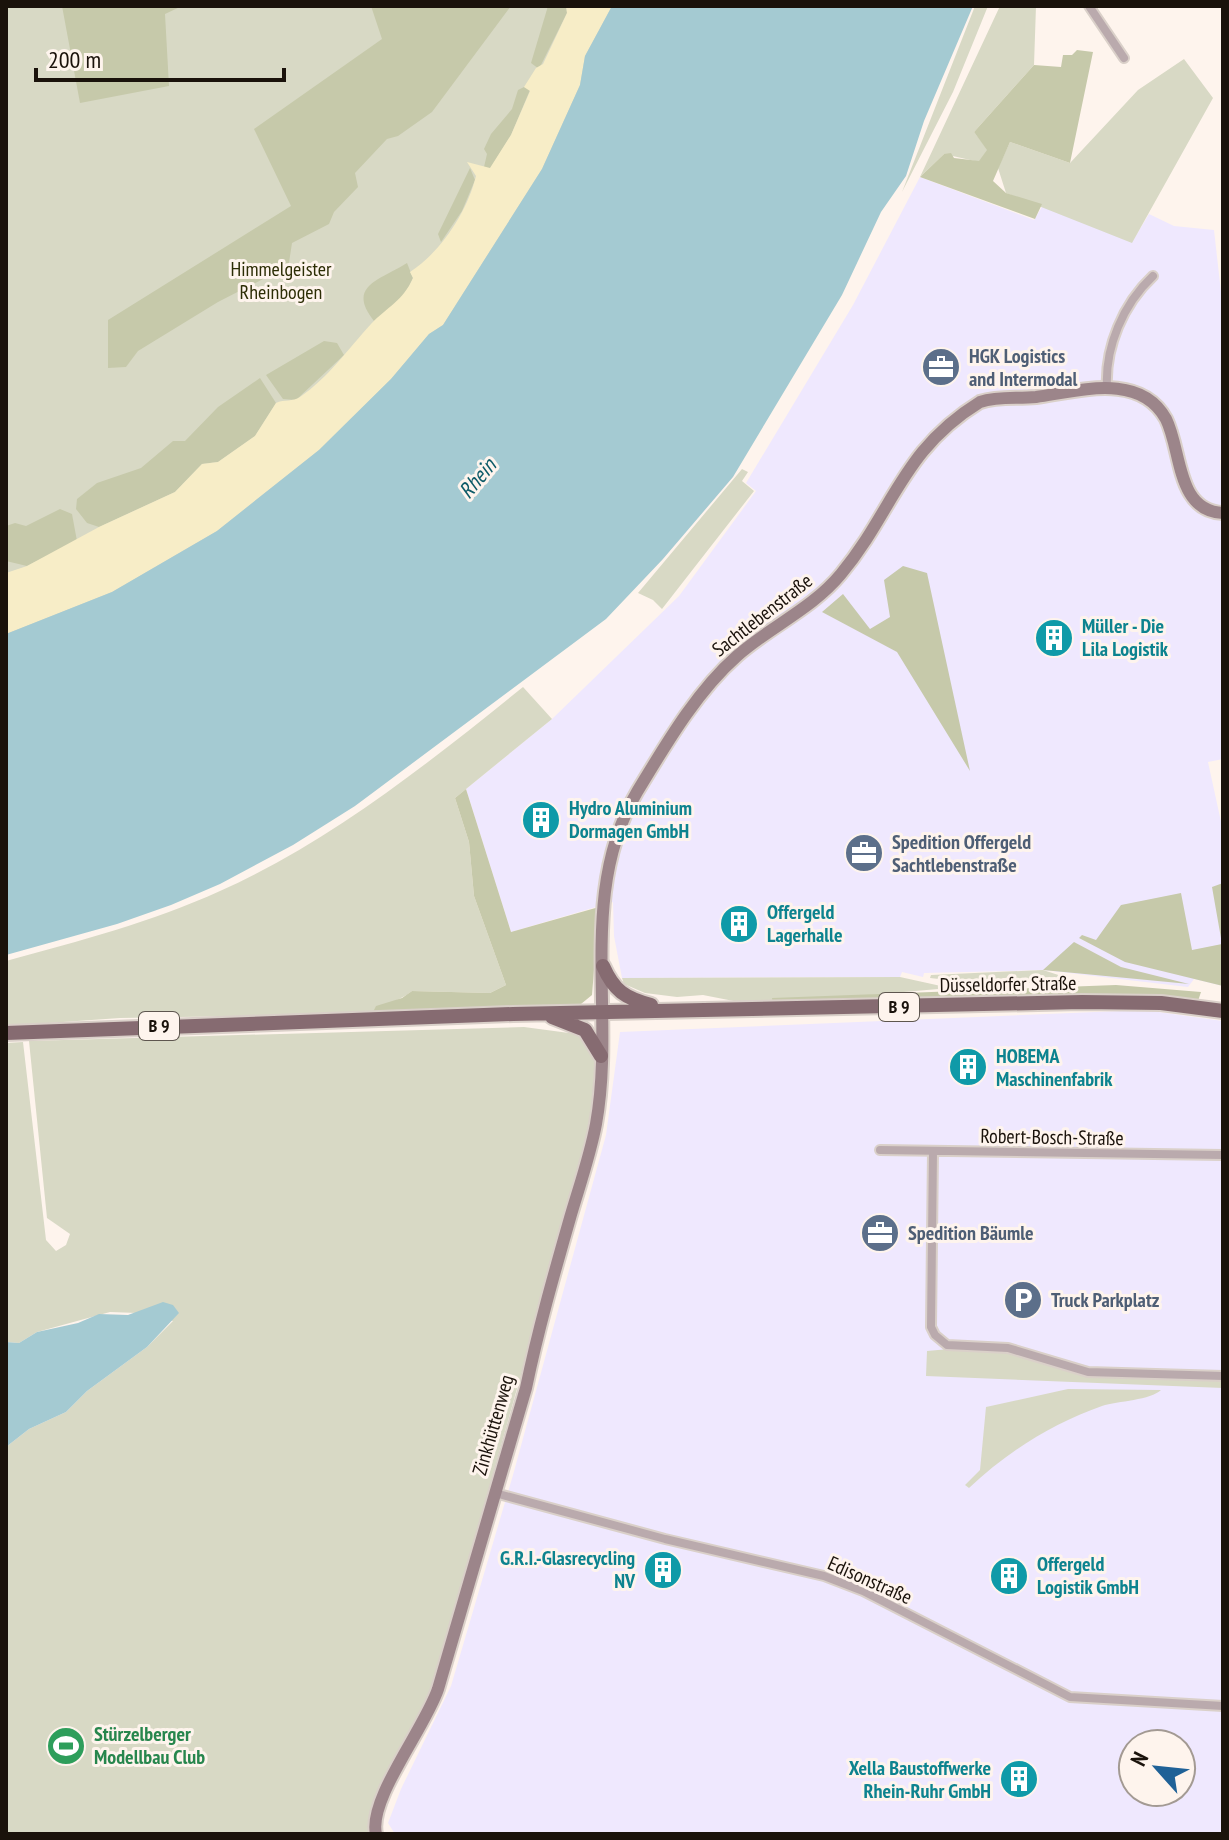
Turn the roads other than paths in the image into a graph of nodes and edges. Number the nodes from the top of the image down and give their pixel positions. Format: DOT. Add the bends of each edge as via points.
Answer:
graph roads {
  1 [pos="1089,6"];
  2 [pos="1124,58"];
  3 [pos="1153,276"];
  4 [pos="1107,387"];
  5 [pos="1223,513"];
  6 [pos="603,966"];
  7 [pos="671,1010"];
  8 [pos="1223,1011"];
  9 [pos="601,1012"];
  10 [pos="540,1013"];
  11 [pos="6,1033"];
  12 [pos="601,1056"];
  13 [pos="880,1150"];
  14 [pos="933,1151"];
  15 [pos="1223,1155"];
  16 [pos="1223,1376"];
  17 [pos="495,1493"];
  18 [pos="1223,1706"];
  19 [pos="376,1834"];
  1 -- 2 [label="street"];
  3 -- 4 [label="street" via="1111,342"];
  4 -- 5 [label="street, Sachtlebenstraße" via="1137,393 1159,408 1175,438 1190,495 1209,511"];
  4 -- 6 [label="street, Sachtlebenstraße" via="991,399 966,411 910,464 854,558 828,589 718,674 637,793 617,835 604,884"];
  6 -- 7 [label="main road" via="622,995"];
  6 -- 9 [label="street, Sachtlebenstraße"];
  7 -- 8 [label="main road, Düsseldorfer Straße / B 9" via="1128,1002"];
  7 -- 9 [label="main road, Düsseldorfer Straße / B 9"];
  9 -- 10 [label="main road, B 9"];
  9 -- 12 [label="street, Zinkhüttenweg"];
  10 -- 11 [label="main road, B 9"];
  10 -- 12 [label="main road" via="585,1030"];
  12 -- 17 [label="street, Zinkhüttenweg" via="589,1151"];
  13 -- 14 [label="street, Robert-Bosch-Straße"];
  14 -- 15 [label="street, Robert-Bosch-Straße"];
  14 -- 16 [label="street" via="931,1327 940,1340 957,1347 1008,1348 1088,1372"];
  17 -- 18 [label="street, Edisonstraße" via="837,1580 1070,1697"];
  17 -- 19 [label="street, Zinkhüttenweg" via="432,1707 376,1808"];
}
